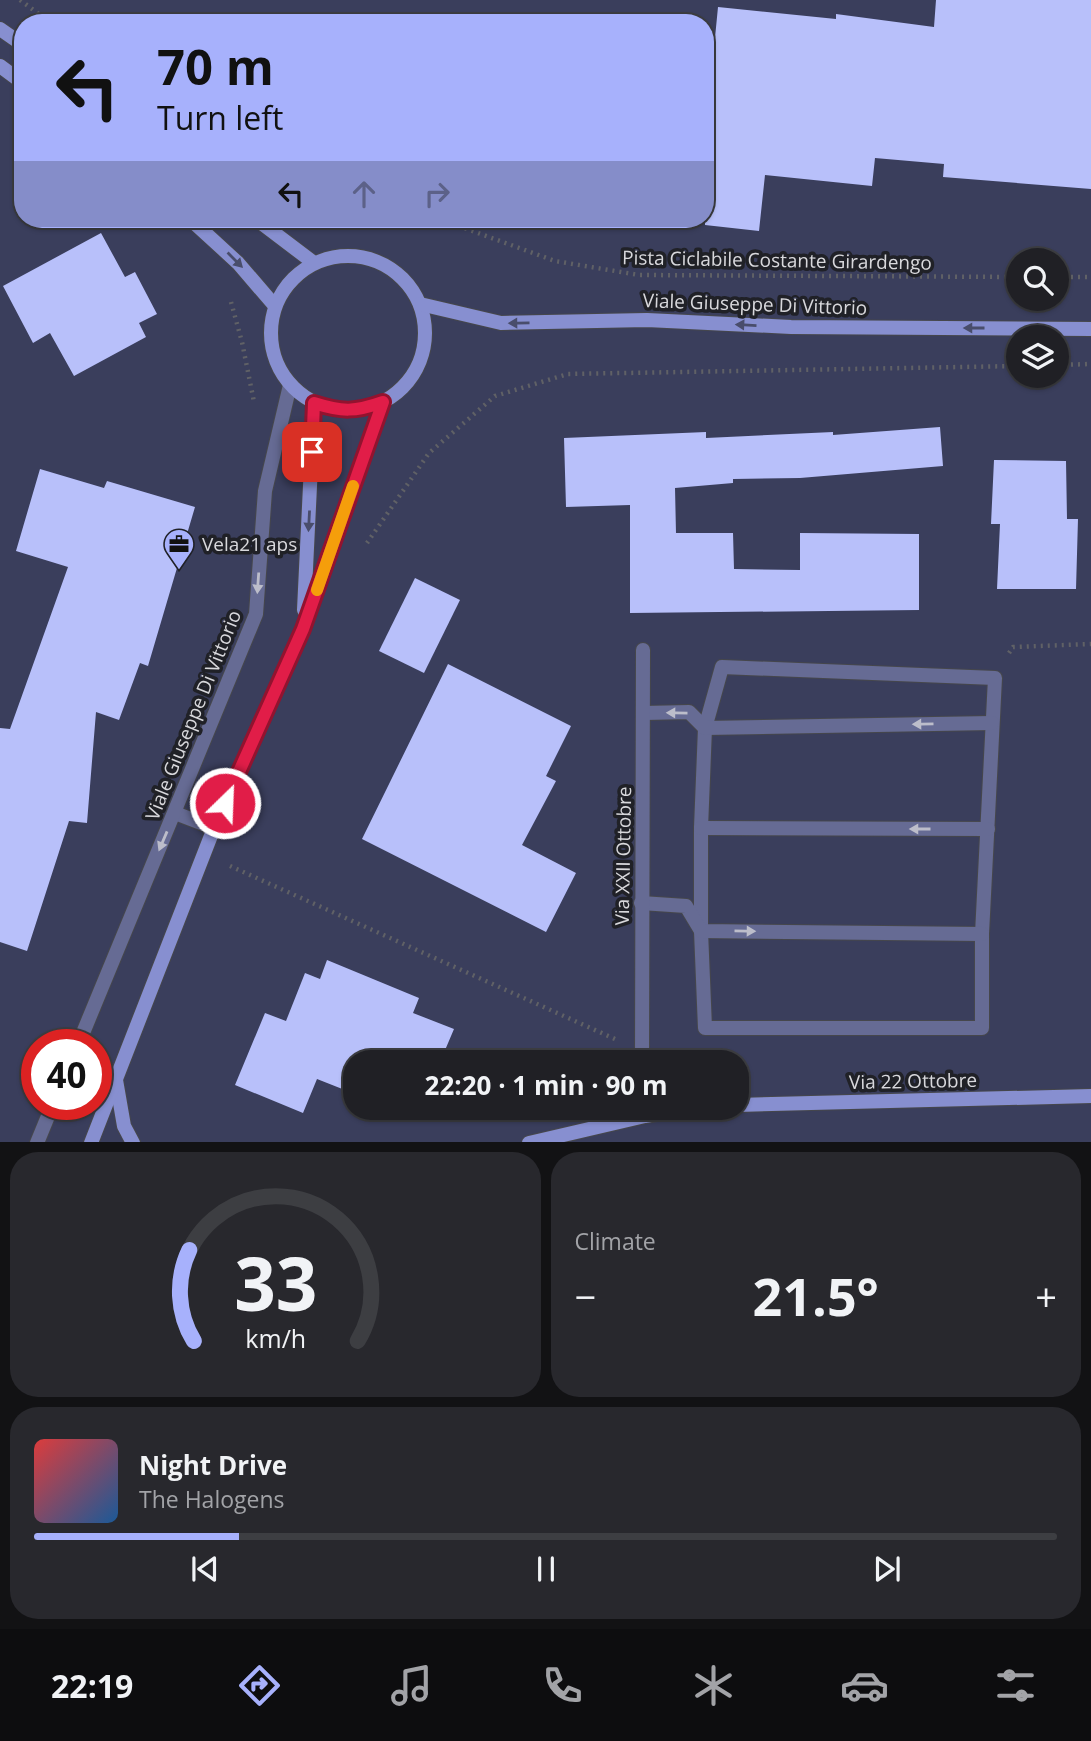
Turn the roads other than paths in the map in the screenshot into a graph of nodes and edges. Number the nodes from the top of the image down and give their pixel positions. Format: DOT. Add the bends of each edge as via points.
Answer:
graph roads {
  1 [pos="200,228"];
  2 [pos="268,228"];
  3 [pos="314,263"];
  4 [pos="420,304"];
  5 [pos="275,306"];
  6 [pos="1091,329"];
  7 [pos="290,385"];
  8 [pos="383,402"];
  9 [pos="314,403"];
  10 [pos="303,629"];
  11 [pos="643,650"];
  12 [pos="644,713"];
  13 [pos="992,723"];
  14 [pos="705,728"];
  15 [pos="175,813"];
  16 [pos="214,828"];
  17 [pos="701,828"];
  18 [pos="988,829"];
  19 [pos="641,902"];
  20 [pos="701,931"];
  21 [pos="982,934"];
  22 [pos="85,1029"];
  23 [pos="642,1050"];
  24 [pos="116,1079"];
  25 [pos="1091,1096"];
  26 [pos="749,1105"];
  27 [pos="46,1120"];
  28 [pos="615,1120"];
  29 [pos="37,1142"];
  30 [pos="91,1142"];
  31 [pos="132,1142"];
  32 [pos="533,1142"];
  1 -- 5 [label="street, one-way"];
  2 -- 3 [label="street"];
  3 -- 4 [label="street" via="337,256 363,257 387,266 407,282"];
  3 -- 5 [label="street" via="297,274"];
  6 -- 4 [label="street, Viale Giuseppe Di Vittorio, one-way" via="791,327 647,320 501,323"];
  4 -- 8 [label="street" via="424,349 416,371"];
  5 -- 7 [label="street" via="271,347"];
  7 -- 9 [label="street"];
  7 -- 15 [label="street, Viale Giuseppe Di Vittorio, one-way" via="265,491 256,614"];
  8 -- 9 [label="street" via="360,410 336,411"];
  8 -- 10 [label="street"];
  9 -- 10 [label="street, one-way"];
  10 -- 16 [label="street"];
  11 -- 12 [label="street, Via XXII Ottobre"];
  14 -- 12 [label="street, one-way" via="689,712"];
  12 -- 19 [label="street, Via XXII Ottobre"];
  13 -- 14 [label="street, one-way"];
  13 -- 14 [label="street" via="995,678 722,667"];
  13 -- 18 [label="street"];
  14 -- 17 [label="street"];
  15 -- 16 [label="street"];
  15 -- 22 [label="street, Viale Giuseppe Di Vittorio, one-way"];
  16 -- 24 [label="street"];
  18 -- 17 [label="street, one-way"];
  17 -- 20 [label="street"];
  18 -- 21 [label="street"];
  19 -- 20 [label="street" via="686,906"];
  19 -- 23 [label="street, Via XXII Ottobre"];
  20 -- 21 [label="street, one-way"];
  20 -- 21 [label="street" via="705,1028 982,1028"];
  24 -- 30 [label="street"];
  24 -- 31 [label="street" via="124,1126"];
  25 -- 26 [label="street, Via 22 Ottobre"];
  27 -- 29 [label="street"];
  28 -- 32 [label="street"];
}
